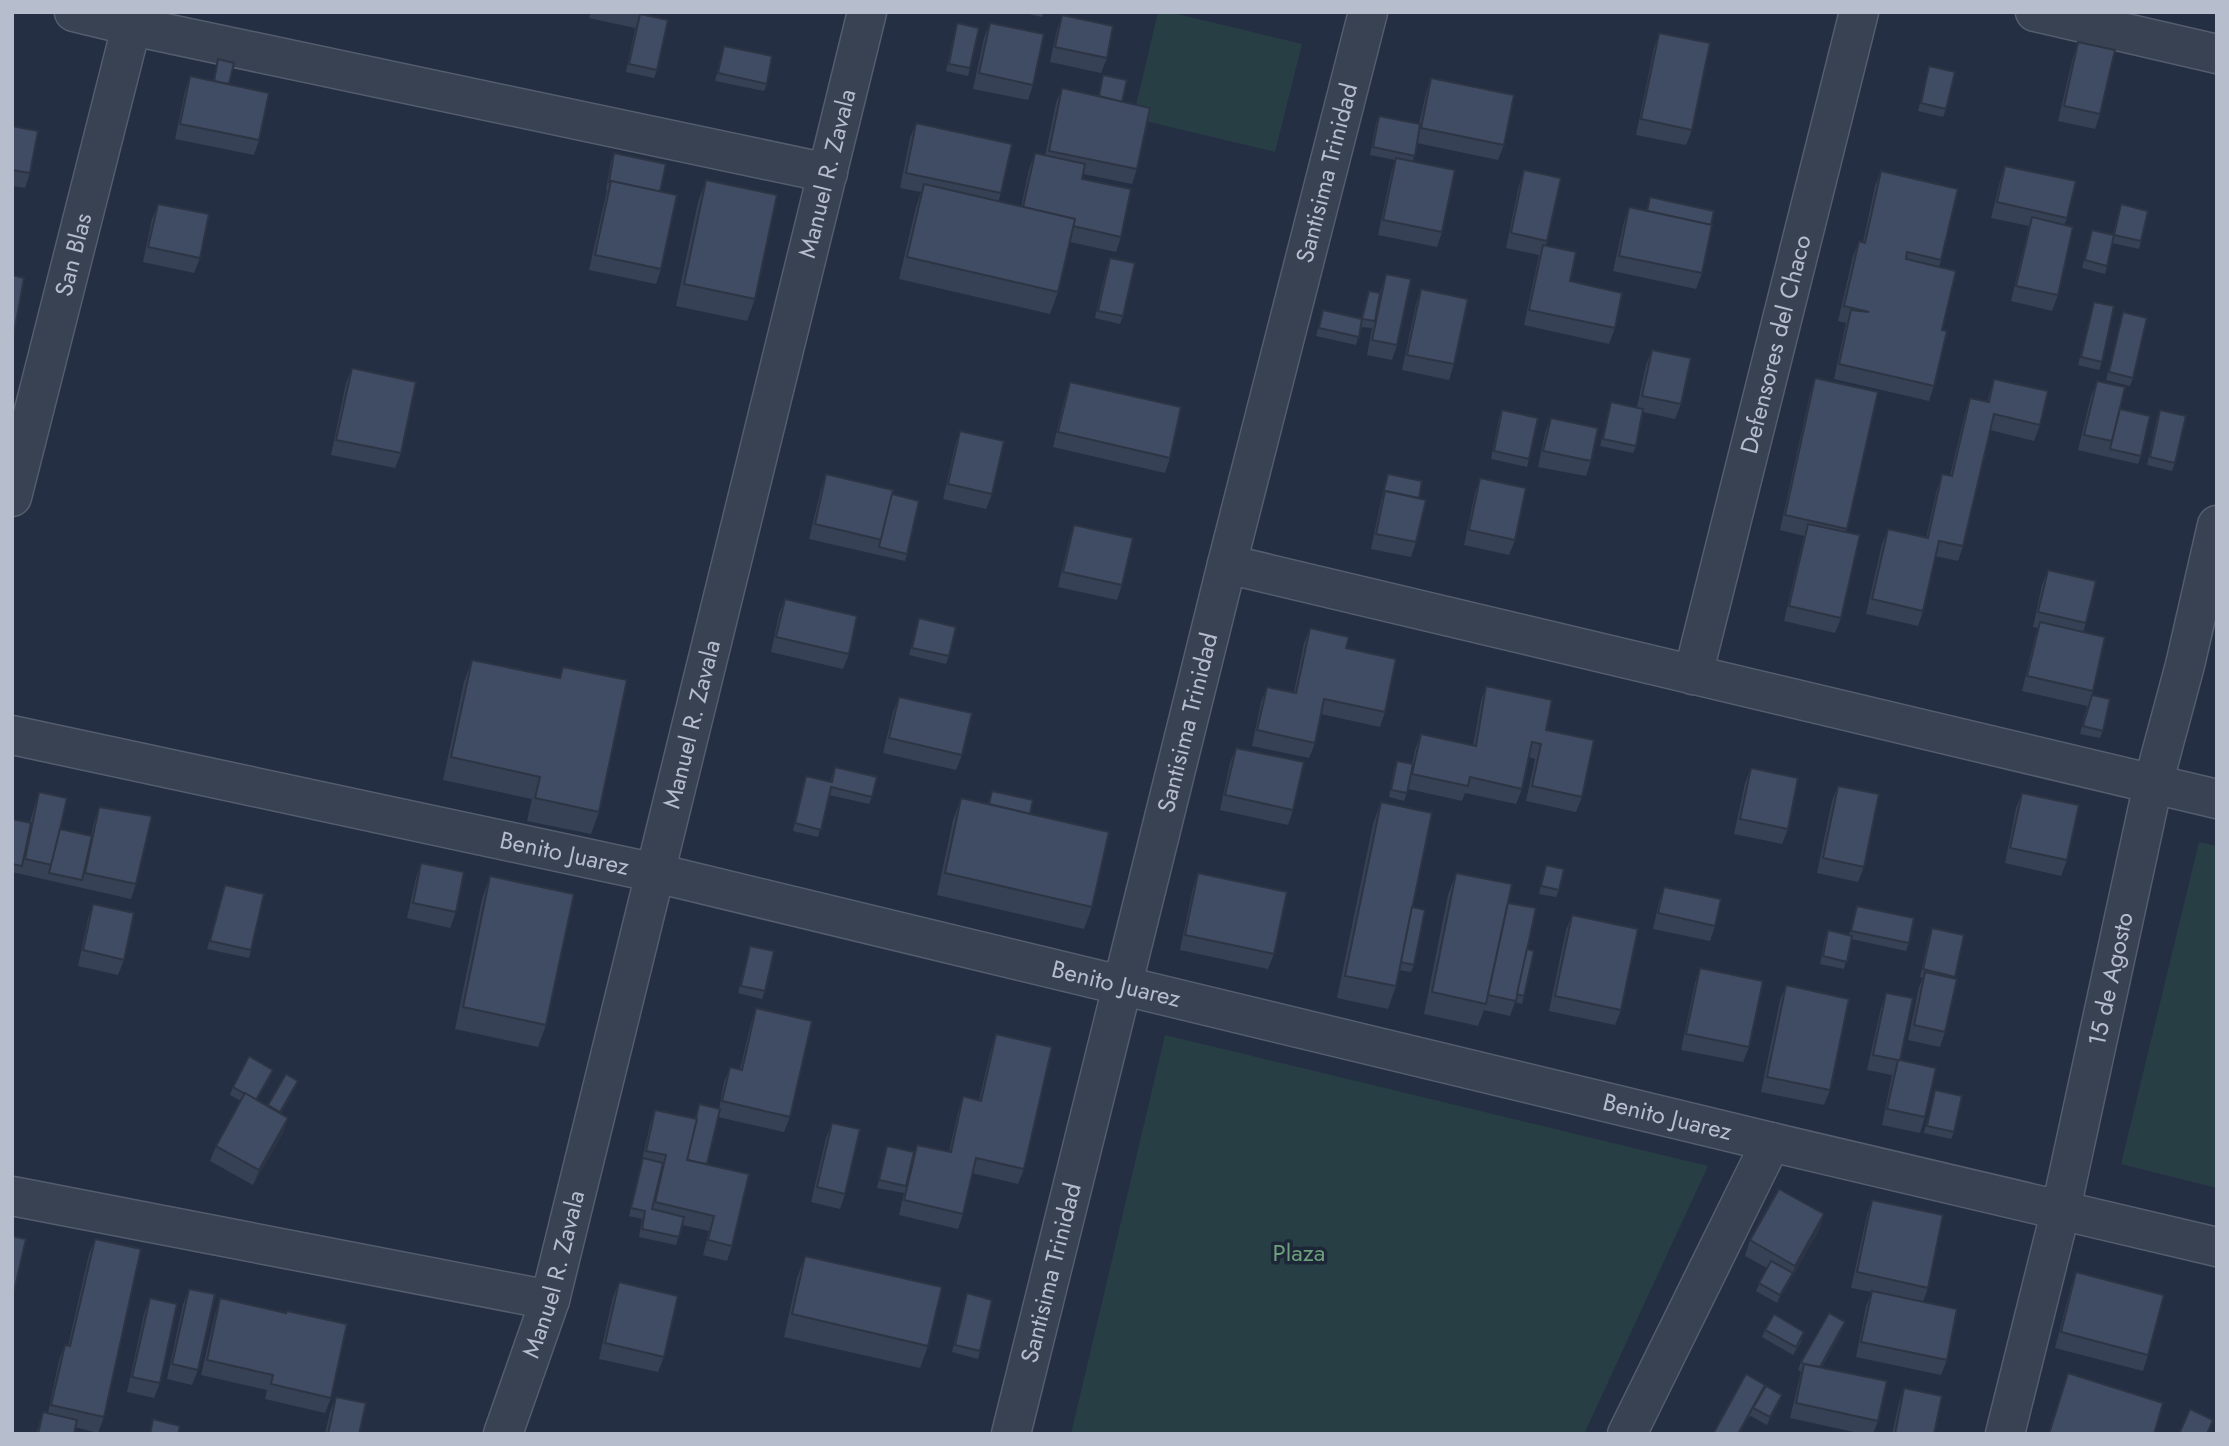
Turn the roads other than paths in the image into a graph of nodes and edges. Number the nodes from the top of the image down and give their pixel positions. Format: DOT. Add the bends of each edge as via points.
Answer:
graph roads {
  1 [pos="74,12"];
  2 [pos="867,12"];
  3 [pos="1368,12"];
  4 [pos="1859,12"];
  5 [pos="2035,12"];
  6 [pos="134,19"];
  7 [pos="2217,54"];
  8 [pos="828,173"];
  9 [pos="12,497"];
  10 [pos="2217,524"];
  11 [pos="1227,564"];
  12 [pos="1693,675"];
  13 [pos="12,735"];
  14 [pos="2153,784"];
  15 [pos="2217,799"];
  16 [pos="656,873"];
  17 [pos="1124,985"];
  18 [pos="1771,1142"];
  19 [pos="12,1196"];
  20 [pos="2061,1209"];
  21 [pos="2217,1247"];
  22 [pos="550,1300"];
  23 [pos="503,1434"];
  24 [pos="1011,1434"];
  25 [pos="1627,1434"];
  26 [pos="2005,1434"];
  1 -- 6 [label="street"];
  2 -- 8 [label="street, Manuel R. Zavala"];
  3 -- 11 [label="street, Santisima Trinidad"];
  4 -- 12 [label="street, Defensores del Chaco"];
  5 -- 7 [label="street"];
  6 -- 8 [label="street"];
  6 -- 9 [label="street, San Blas"];
  8 -- 16 [label="street, Manuel R. Zavala"];
  10 -- 14 [label="street, 15 de Agosto"];
  11 -- 12 [label="street"];
  11 -- 17 [label="street, Santisima Trinidad"];
  12 -- 14 [label="street"];
  13 -- 16 [label="street, Benito Juarez"];
  14 -- 15 [label="street"];
  14 -- 20 [label="street, 15 de Agosto"];
  16 -- 17 [label="street, Benito Juarez"];
  16 -- 22 [label="street, Manuel R. Zavala"];
  17 -- 18 [label="street, Benito Juarez"];
  17 -- 24 [label="street, Santisima Trinidad"];
  18 -- 20 [label="street, Benito Juarez"];
  18 -- 25 [label="street"];
  19 -- 22 [label="street"];
  20 -- 21 [label="street, Benito Juarez"];
  20 -- 26 [label="street, 15 de Agosto"];
  22 -- 23 [label="street, Manuel R. Zavala"];
}
